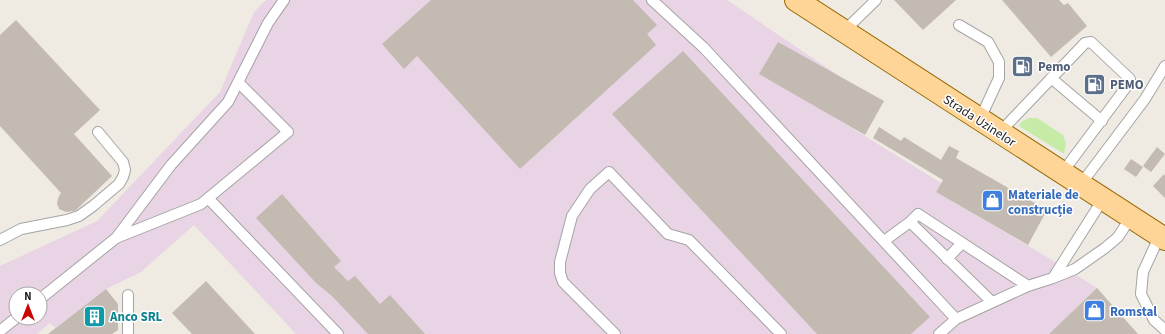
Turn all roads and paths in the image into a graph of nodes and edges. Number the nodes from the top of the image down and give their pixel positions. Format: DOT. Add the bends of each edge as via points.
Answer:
graph roads {
  1 [pos="284,0"];
  2 [pos="652,0"];
  3 [pos="796,0"];
  4 [pos="876,0"];
  5 [pos="960,25"];
  6 [pos="844,31"];
  7 [pos="1165,66"];
  8 [pos="1051,78"];
  9 [pos="238,82"];
  10 [pos="980,119"];
  11 [pos="1102,120"];
  12 [pos="98,132"];
  13 [pos="1000,132"];
  14 [pos="1062,172"];
  15 [pos="1081,184"];
  16 [pos="208,198"];
  17 [pos="1103,199"];
  18 [pos="1131,217"];
  19 [pos="910,222"];
  20 [pos="1162,237"];
  21 [pos="116,238"];
  22 [pos="0,240"];
  23 [pos="884,241"];
  24 [pos="962,243"];
  25 [pos="947,259"];
  26 [pos="1053,278"];
  27 [pos="1028,286"];
  28 [pos="48,293"];
  29 [pos="128,295"];
  30 [pos="992,302"];
  31 [pos="956,318"];
  32 [pos="8,324"];
  33 [pos="1165,330"];
  34 [pos="0,331"];
  35 [pos="128,334"];
  36 [pos="338,334"];
  37 [pos="615,334"];
  38 [pos="781,334"];
  39 [pos="939,334"];
  1 -- 9 [label="lane" via="268,23"];
  2 -- 23 [label="lane" via="704,48"];
  3 -- 6 [label="main road, Strada Uzinelor"];
  4 -- 6 [label="lane"];
  5 -- 10 [label="lane" via="988,42 999,62 999,78"];
  6 -- 10 [label="main road, Strada Uzinelor"];
  7 -- 15 [label="lane" via="1145,99"];
  8 -- 11 [label="lane"];
  8 -- 11 [label="lane" via="1085,43 1091,42 1130,79"];
  8 -- 13 [label="lane"];
  9 -- 16 [label="lane" via="288,132"];
  9 -- 21 [label="lane" via="228,102 171,165"];
  10 -- 13 [label="main road, Strada Uzinelor"];
  11 -- 14 [label="lane"];
  12 -- 22 [label="lane" via="123,162 125,170 118,184 79,216 20,229"];
  13 -- 14 [label="main road, Strada Uzinelor"];
  14 -- 15 [label="main road, Strada Uzinelor"];
  15 -- 17 [label="main road, Strada Uzinelor"];
  16 -- 21 [label="lane" via="201,204"];
  16 -- 36 [label="lane"];
  17 -- 18 [label="main road, Strada Uzinelor"];
  17 -- 26 [label="lane"];
  18 -- 20 [label="main road, Strada Uzinelor"];
  18 -- 26 [label="lane" via="1118,237 1105,248 1075,269"];
  19 -- 23 [label="lane"];
  19 -- 24 [label="lane" via="918,214"];
  19 -- 25 [label="lane"];
  20 -- 33 [label="lane" via="1143,272 1141,294 1154,320"];
  21 -- 28 [label="lane"];
  23 -- 31 [label="lane"];
  24 -- 25 [label="lane"];
  24 -- 27 [label="lane"];
  25 -- 30 [label="lane"];
  26 -- 27 [label="lane"];
  27 -- 30 [label="lane"];
  29 -- 35 [label="lane"];
  30 -- 31 [label="lane"];
  31 -- 39 [label="lane"];
  32 -- 34 [label="lane"];
  37 -- 38 [label="lane" via="563,282 560,273 560,262 572,216 590,189 609,172 668,234 689,240"];
}
